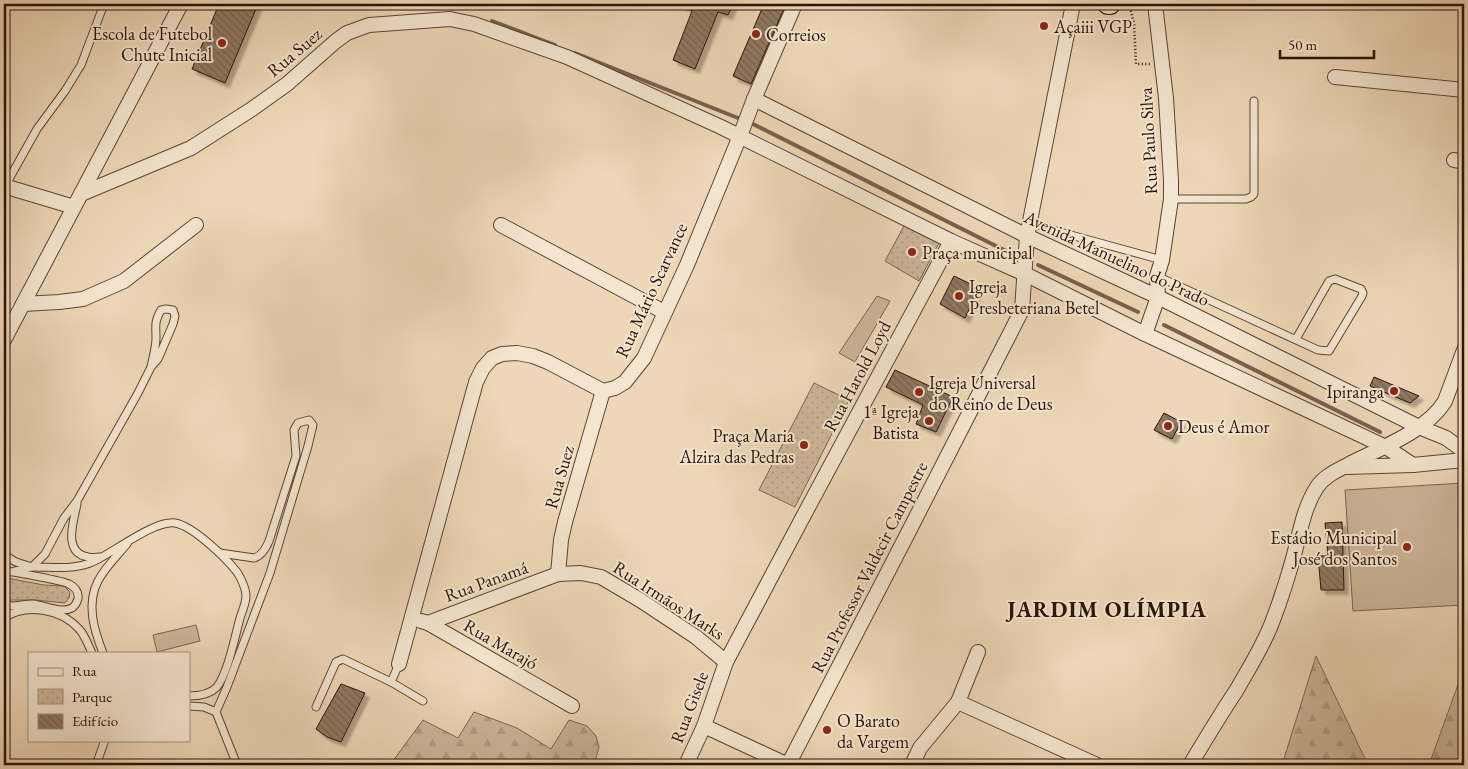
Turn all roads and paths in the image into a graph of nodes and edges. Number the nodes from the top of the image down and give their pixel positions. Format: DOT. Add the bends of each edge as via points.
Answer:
graph roads {
  1 [pos="104,4"];
  2 [pos="181,4"];
  3 [pos="795,4"];
  4 [pos="1073,4"];
  5 [pos="1129,4"];
  6 [pos="1155,4"];
  7 [pos="1150,64"];
  8 [pos="1336,77"];
  9 [pos="1464,90"];
  10 [pos="754,99"];
  11 [pos="1254,101"];
  12 [pos="740,136"];
  13 [pos="4,187"];
  14 [pos="81,194"];
  15 [pos="1171,199"];
  16 [pos="74,207"];
  17 [pos="1030,222"];
  18 [pos="196,225"];
  19 [pos="501,225"];
  20 [pos="1027,236"];
  21 [pos="951,241"];
  22 [pos="1162,260"];
  23 [pos="1025,274"];
  24 [pos="1157,276"];
  25 [pos="1158,297"];
  26 [pos="23,304"];
  27 [pos="664,312"];
  28 [pos="11,327"];
  29 [pos="1146,334"];
  30 [pos="1296,339"];
  31 [pos="4,340"];
  32 [pos="4,347"];
  33 [pos="1464,350"];
  34 [pos="152,366"];
  35 [pos="603,391"];
  36 [pos="1420,427"];
  37 [pos="1386,446"];
  38 [pos="1464,451"];
  39 [pos="1464,460"];
  40 [pos="1413,465"];
  41 [pos="1343,468"];
  42 [pos="77,502"];
  43 [pos="132,539"];
  44 [pos="220,554"];
  45 [pos="4,555"];
  46 [pos="100,557"];
  47 [pos="32,567"];
  48 [pos="4,571"];
  49 [pos="15,571"];
  50 [pos="558,574"];
  51 [pos="4,601"];
  52 [pos="46,608"];
  53 [pos="4,618"];
  54 [pos="411,618"];
  55 [pos="428,623"];
  56 [pos="91,652"];
  57 [pos="103,652"];
  58 [pos="978,652"];
  59 [pos="726,662"];
  60 [pos="399,664"];
  61 [pos="390,682"];
  62 [pos="190,696"];
  63 [pos="423,701"];
  64 [pos="958,702"];
  65 [pos="190,706"];
  66 [pos="572,706"];
  67 [pos="316,707"];
  68 [pos="216,712"];
  69 [pos="704,726"];
  70 [pos="104,742"];
  71 [pos="96,765"];
  72 [pos="237,765"];
  73 [pos="686,765"];
  74 [pos="788,765"];
  75 [pos="912,765"];
  76 [pos="1097,765"];
  77 [pos="1190,765"];
  1 -- 13 [label="lane" via="81,65 37,129"];
  2 -- 14 [label="street"];
  3 -- 10 [label="street, Rua Mário Scarvance"];
  4 -- 17 [label="street, Rua Professor Valdecir Campestre"];
  5 -- 7 [label="path" via="1134,23 1136,64"];
  6 -- 15 [label="street, Rua Paulo Silva" via="1166,98"];
  8 -- 9 [label="street"];
  10 -- 12 [label="street, Rua Mário Scarvance"];
  10 -- 20 [label="street, Avenida Manuelino do Prado"];
  11 -- 15 [label="lane" via="1254,194 1246,200"];
  12 -- 14 [label="street, Rua Suez" via="567,57 474,24 450,19 369,25 347,33 283,87 191,148"];
  12 -- 21 [label="street"];
  12 -- 27 [label="street, Rua Mário Scarvance"];
  13 -- 16 [label="street"];
  14 -- 16 [label="street"];
  15 -- 22 [label="street, Rua Paulo Silva"];
  16 -- 26 [label="street"];
  17 -- 20 [label="street, Rua Professor Valdecir Campestre"];
  17 -- 22 [label="lane"];
  18 -- 26 [label="street" via="124,281 83,299"];
  19 -- 27 [label="street"];
  20 -- 23 [label="street, Rua Professor Valdecir Campestre"];
  20 -- 25 [label="street, Avenida Manuelino do Prado"];
  21 -- 23 [label="street"];
  21 -- 59 [label="street, Rua Harold Loyd"];
  22 -- 24 [label="street, Rua Paulo Silva"];
  23 -- 29 [label="street"];
  23 -- 74 [label="street, Rua Professor Valdecir Campestre" via="1022,310"];
  24 -- 25 [label="street, Rua Paulo Silva"];
  24 -- 30 [label="lane"];
  25 -- 29 [label="street, Rua Paulo Silva"];
  25 -- 36 [label="street, Avenida Manuelino do Prado"];
  26 -- 28 [label="street"];
  27 -- 35 [label="street, Rua Mário Scarvance" via="644,358 634,371 625,382"];
  28 -- 31 [label="street"];
  28 -- 32 [label="lane"];
  29 -- 37 [label="street"];
  30 -- 30 [label="lane" via="1332,278 1362,289 1362,296 1330,351 1318,350"];
  33 -- 36 [label="street" via="1445,401"];
  34 -- 34 [label="lane" via="173,324 173,310 161,310 156,319"];
  34 -- 42 [label="lane"];
  35 -- 50 [label="street, Rua Suez" via="565,522"];
  35 -- 54 [label="street" via="533,356 502,354 492,358 483,368 476,382"];
  36 -- 37 [label="street"];
  36 -- 38 [label="street, Avenida Manuelino do Prado" via="1446,438"];
  37 -- 40 [label="street"];
  37 -- 41 [label="street"];
  39 -- 40 [label="street"];
  40 -- 41 [label="street"];
  41 -- 77 [label="street" via="1325,478 1307,507 1290,571 1266,638"];
  42 -- 46 [label="lane" via="71,536 74,549 86,557"];
  42 -- 47 [label="lane" via="64,518 45,554"];
  43 -- 44 [label="lane" via="159,525 174,523 190,529"];
  43 -- 46 [label="lane"];
  43 -- 57 [label="lane" via="98,581 93,596 92,617"];
  44 -- 62 [label="lane" via="237,572 246,597 226,669 217,686 208,693"];
  44 -- 68 [label="lane" via="254,558 265,550 296,456 294,430 298,423 309,420 313,425 308,446 270,573"];
  45 -- 47 [label="lane"];
  46 -- 47 [label="lane" via="78,567"];
  47 -- 49 [label="lane"];
  48 -- 49 [label="lane"];
  49 -- 52 [label="lane" via="67,582 79,594 78,602 72,608"];
  50 -- 55 [label="street, Rua Panamá"];
  50 -- 59 [label="street, Rua Irmãos Marks" via="601,576 696,637"];
  51 -- 52 [label="lane" via="10,606 32,604"];
  52 -- 53 [label="lane" via="15,612"];
  52 -- 56 [label="lane" via="70,620 80,630"];
  54 -- 55 [label="street, Rua Marajó"];
  54 -- 60 [label="street"];
  55 -- 66 [label="street, Rua Marajó"];
  58 -- 64 [label="street"];
  59 -- 69 [label="street, Rua Gisele"];
  60 -- 61 [label="lane"];
  61 -- 63 [label="lane"];
  61 -- 67 [label="lane" via="343,659 338,660"];
  64 -- 75 [label="street" via="920,748"];
  64 -- 76 [label="street"];
  65 -- 68 [label="lane"];
  68 -- 72 [label="lane"];
  69 -- 73 [label="street, Rua Gisele"];
  69 -- 74 [label="street"];
  70 -- 71 [label="lane"];
}
